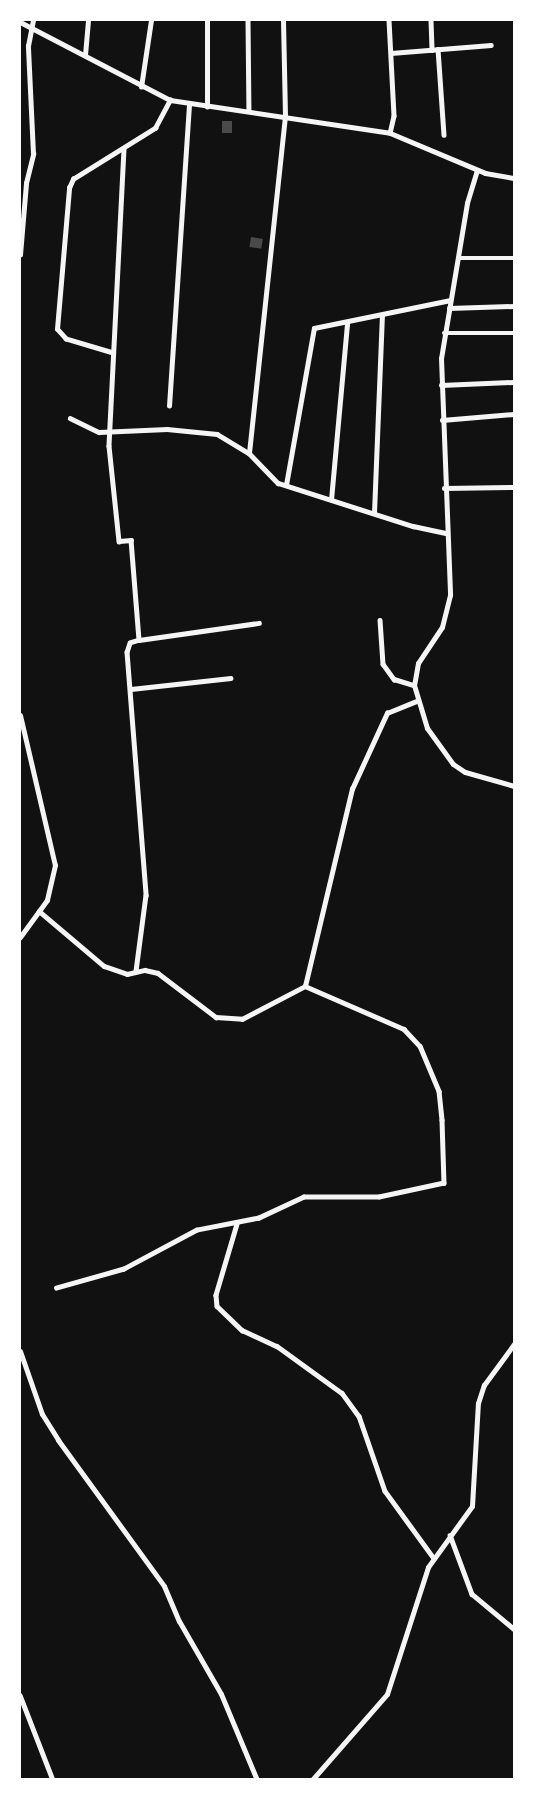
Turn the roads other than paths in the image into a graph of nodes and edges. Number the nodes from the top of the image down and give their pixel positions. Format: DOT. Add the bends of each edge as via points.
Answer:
graph roads {
  1 [pos="33,20"];
  2 [pos="88,20"];
  3 [pos="151,20"];
  4 [pos="207,20"];
  5 [pos="248,20"];
  6 [pos="283,20"];
  7 [pos="389,20"];
  8 [pos="431,20"];
  9 [pos="20,22"];
  10 [pos="32,29"];
  11 [pos="491,45"];
  12 [pos="435,50"];
  13 [pos="391,53"];
  14 [pos="85,55"];
  15 [pos="141,87"];
  16 [pos="170,100"];
  17 [pos="189,106"];
  18 [pos="207,108"];
  19 [pos="249,110"];
  20 [pos="285,116"];
  21 [pos="390,133"];
  22 [pos="444,135"];
  23 [pos="124,149"];
  24 [pos="477,170"];
  25 [pos="514,178"];
  26 [pos="20,255"];
  27 [pos="458,258"];
  28 [pos="514,258"];
  29 [pos="450,300"];
  30 [pos="514,306"];
  31 [pos="449,308"];
  32 [pos="382,316"];
  33 [pos="346,323"];
  34 [pos="444,333"];
  35 [pos="514,333"];
  36 [pos="113,353"];
  37 [pos="514,382"];
  38 [pos="441,385"];
  39 [pos="169,406"];
  40 [pos="514,414"];
  41 [pos="70,418"];
  42 [pos="442,420"];
  43 [pos="109,433"];
  44 [pos="249,453"];
  45 [pos="286,485"];
  46 [pos="514,487"];
  47 [pos="444,488"];
  48 [pos="330,500"];
  49 [pos="374,513"];
  50 [pos="445,533"];
  51 [pos="380,620"];
  52 [pos="259,622"];
  53 [pos="139,640"];
  54 [pos="230,678"];
  55 [pos="414,685"];
  56 [pos="131,690"];
  57 [pos="416,701"];
  58 [pos="20,715"];
  59 [pos="514,786"];
  60 [pos="39,911"];
  61 [pos="20,937"];
  62 [pos="136,971"];
  63 [pos="305,986"];
  64 [pos="237,1224"];
  65 [pos="57,1288"];
  66 [pos="514,1344"];
  67 [pos="20,1350"];
  68 [pos="450,1535"];
  69 [pos="433,1557"];
  70 [pos="514,1629"];
  71 [pos="20,1695"];
  72 [pos="53,1779"];
  73 [pos="257,1779"];
  74 [pos="312,1779"];
  1 -- 10 [label="street"];
  2 -- 14 [label="street"];
  3 -- 15 [label="street"];
  4 -- 18 [label="street"];
  5 -- 19 [label="street"];
  6 -- 20 [label="street"];
  7 -- 13 [label="street"];
  8 -- 12 [label="street"];
  9 -- 10 [label="street"];
  10 -- 14 [label="street"];
  10 -- 26 [label="street" via="28,46 33,154 26,183"];
  11 -- 12 [label="street"];
  12 -- 13 [label="street"];
  12 -- 22 [label="street"];
  13 -- 21 [label="street" via="394,116"];
  14 -- 15 [label="street"];
  15 -- 16 [label="street"];
  16 -- 17 [label="street"];
  16 -- 23 [label="street" via="160,124"];
  17 -- 18 [label="street"];
  17 -- 39 [label="street"];
  18 -- 19 [label="street"];
  19 -- 20 [label="street"];
  20 -- 21 [label="street"];
  20 -- 44 [label="street"];
  21 -- 24 [label="street"];
  23 -- 36 [label="street"];
  23 -- 36 [label="street" via="73,179 69,188 57,329 66,339"];
  24 -- 25 [label="street"];
  24 -- 27 [label="street"];
  27 -- 28 [label="street"];
  27 -- 29 [label="street"];
  29 -- 31 [label="street"];
  29 -- 32 [label="street"];
  30 -- 31 [label="street"];
  31 -- 34 [label="street"];
  32 -- 33 [label="street"];
  32 -- 49 [label="street"];
  33 -- 45 [label="street" via="314,328"];
  33 -- 48 [label="street"];
  34 -- 35 [label="street"];
  34 -- 38 [label="street"];
  36 -- 43 [label="street"];
  37 -- 38 [label="street"];
  38 -- 42 [label="street"];
  40 -- 42 [label="street"];
  41 -- 43 [label="street" via="87,429"];
  42 -- 47 [label="street"];
  43 -- 44 [label="street" via="204,430"];
  43 -- 53 [label="street" via="119,541 131,540"];
  44 -- 45 [label="street" via="279,483"];
  45 -- 48 [label="street"];
  46 -- 47 [label="street"];
  47 -- 50 [label="street"];
  48 -- 49 [label="street"];
  49 -- 50 [label="street"];
  50 -- 55 [label="street" via="449,601 442,627 418,663"];
  51 -- 55 [label="street" via="383,664 394,679"];
  52 -- 53 [label="street"];
  53 -- 56 [label="street" via="127,649"];
  54 -- 56 [label="street"];
  55 -- 57 [label="street"];
  56 -- 62 [label="street" via="146,896"];
  57 -- 59 [label="street" via="427,728 453,764 465,772"];
  57 -- 63 [label="street" via="387,713 352,789"];
  58 -- 60 [label="street" via="55,865 53,886"];
  60 -- 61 [label="street"];
  60 -- 62 [label="street" via="104,966 127,974"];
  62 -- 63 [label="street" via="158,973 211,1014 232,1020 248,1017"];
  63 -- 64 [label="street" via="404,1029 415,1038 441,1100 444,1183 380,1197 310,1196"];
  64 -- 65 [label="street" via="197,1230 124,1269"];
  64 -- 69 [label="street" via="216,1294 217,1306 242,1330 278,1346 342,1393 359,1416 385,1491"];
  66 -- 68 [label="street" via="484,1385 478,1403 475,1494 472,1506"];
  67 -- 73 [label="street" via="42,1414 164,1586 179,1622 221,1694"];
  68 -- 69 [label="street"];
  68 -- 70 [label="street" via="472,1594"];
  69 -- 74 [label="street" via="387,1694"];
  71 -- 72 [label="street"];
}
